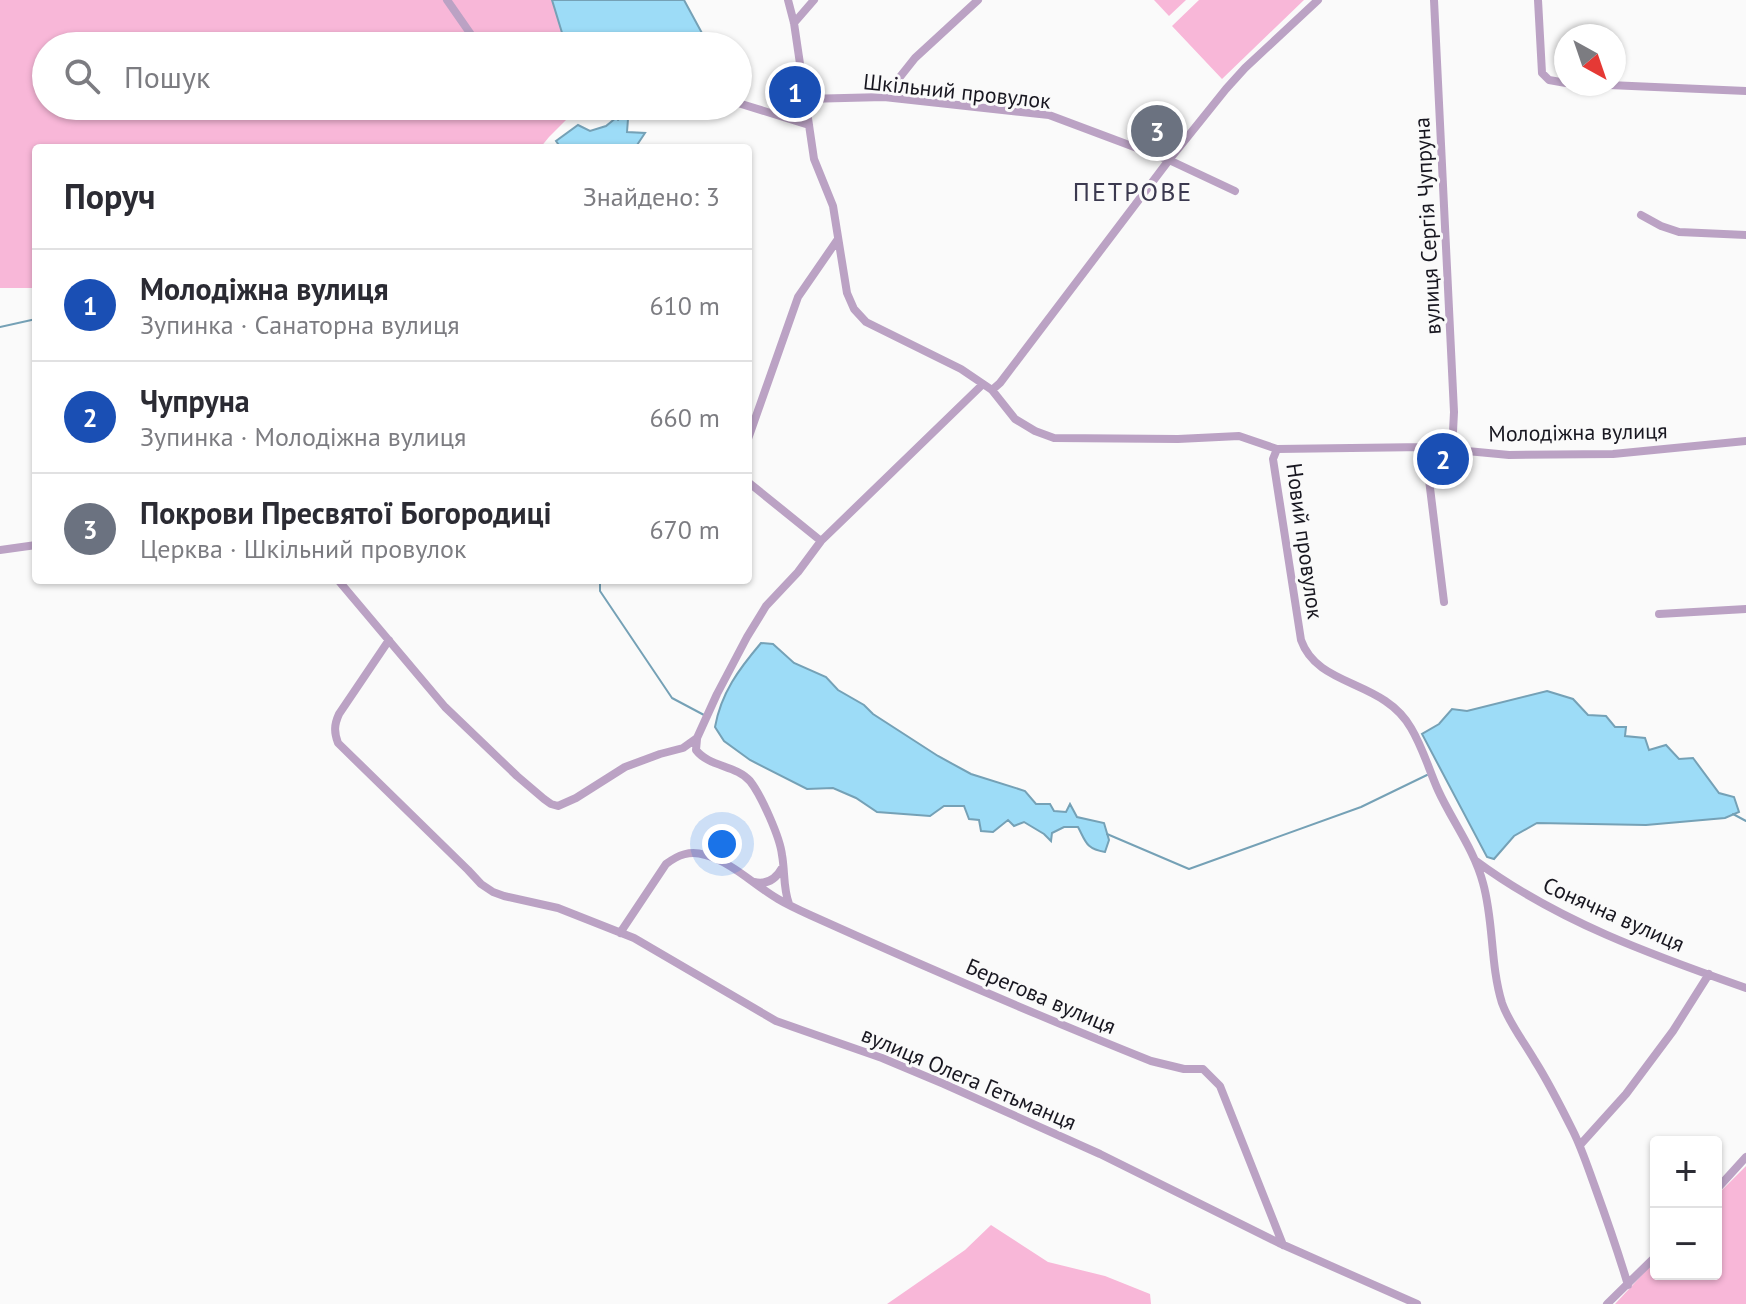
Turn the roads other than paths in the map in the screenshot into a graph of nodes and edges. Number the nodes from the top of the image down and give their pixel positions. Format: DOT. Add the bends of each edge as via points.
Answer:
graph roads {
  1 [pos="447,0"];
  2 [pos="788,0"];
  3 [pos="814,0"];
  4 [pos="978,0"];
  5 [pos="1318,0"];
  6 [pos="1434,0"];
  7 [pos="1538,0"];
  8 [pos="794,23"];
  9 [pos="469,32"];
  10 [pos="1554,81"];
  11 [pos="1626,86"];
  12 [pos="1746,91"];
  13 [pos="884,97"];
  14 [pos="805,99"];
  15 [pos="752,107"];
  16 [pos="809,125"];
  17 [pos="1169,160"];
  18 [pos="1235,191"];
  19 [pos="1641,215"];
  20 [pos="1746,235"];
  21 [pos="839,239"];
  22 [pos="983,384"];
  23 [pos="992,390"];
  24 [pos="752,428"];
  25 [pos="1746,441"];
  26 [pos="1425,447"];
  27 [pos="1277,449"];
  28 [pos="1452,451"];
  29 [pos="752,485"];
  30 [pos="821,541"];
  31 [pos="32,546"];
  32 [pos="0,550"];
  33 [pos="341,584"];
  34 [pos="1444,602"];
  35 [pos="1746,609"];
  36 [pos="1659,614"];
  37 [pos="389,640"];
  38 [pos="697,738"];
  39 [pos="1475,860"];
  40 [pos="783,864"];
  41 [pos="753,882"];
  42 [pos="789,904"];
  43 [pos="620,933"];
  44 [pos="1709,974"];
  45 [pos="1746,988"];
  46 [pos="1580,1145"];
  47 [pos="1746,1157"];
  48 [pos="1722,1183"];
  49 [pos="1283,1245"];
  50 [pos="1650,1262"];
  51 [pos="1628,1285"];
  52 [pos="1417,1304"];
  53 [pos="1607,1304"];
  1 -- 9 [label="street"];
  2 -- 8 [label="street, Молодіжна вулиця"];
  3 -- 8 [label="street"];
  4 -- 13 [label="street" via="915,58"];
  5 -- 17 [label="street" via="1235,78"];
  6 -- 28 [label="street, вулиця Сергія Чупруна"];
  7 -- 10 [label="street" via="1542,73"];
  8 -- 14 [label="street, Молодіжна вулиця"];
  11 -- 12 [label="street"];
  13 -- 14 [label="street, Шкільний провулок"];
  13 -- 17 [label="street, Шкільний провулок" via="1049,115"];
  14 -- 16 [label="street, Молодіжна вулиця"];
  15 -- 16 [label="street"];
  16 -- 21 [label="street, Молодіжна вулиця"];
  17 -- 18 [label="street, Шкільний провулок"];
  17 -- 23 [label="street"];
  19 -- 20 [label="street" via="1679,232"];
  21 -- 22 [label="street, Молодіжна вулиця" via="847,293 860,316"];
  21 -- 24 [label="street" via="798,297"];
  22 -- 23 [label="street, Молодіжна вулиця"];
  22 -- 30 [label="street"];
  23 -- 27 [label="street, Молодіжна вулиця" via="1015,419 1054,438 1239,436"];
  25 -- 28 [label="street, Молодіжна вулиця" via="1613,454"];
  26 -- 27 [label="street, Молодіжна вулиця"];
  26 -- 28 [label="street, Молодіжна вулиця"];
  26 -- 34 [label="street"];
  27 -- 39 [label="street, Новий провулок" via="1273,459 1301,640 1309,657 1381,697 1407,722"];
  29 -- 30 [label="street"];
  30 -- 38 [label="street" via="766,606"];
  31 -- 32 [label="street"];
  33 -- 37 [label="street"];
  35 -- 36 [label="street"];
  37 -- 38 [label="street" via="445,707 517,776 558,806 625,767 683,748"];
  37 -- 43 [label="street, вулиця Олега Гетьманця" via="339,714 338,743 481,884"];
  38 -- 40 [label="street" via="696,750 702,757 741,773 755,789"];
  39 -- 44 [label="street, Сонячна вулиця" via="1511,886 1589,927"];
  39 -- 46 [label="street" via="1484,883 1503,1005"];
  40 -- 41 [label="street" via="774,879"];
  40 -- 42 [label="street"];
  41 -- 42 [label="street, Берегова вулиця"];
  41 -- 43 [label="street, Берегова вулиця" via="719,860 697,853 675,857 660,869"];
  42 -- 49 [label="street, Берегова вулиця" via="1139,1056 1208,1072 1228,1103"];
  43 -- 49 [label="street, вулиця Олега Гетьманця" via="776,1021 944,1084"];
  44 -- 45 [label="street, Сонячна вулиця"];
  44 -- 46 [label="street" via="1626,1094"];
  46 -- 51 [label="street"];
  47 -- 48 [label="street"];
  49 -- 52 [label="street, вулиця Олега Гетьманця"];
  50 -- 51 [label="street"];
  51 -- 53 [label="street"];
}
